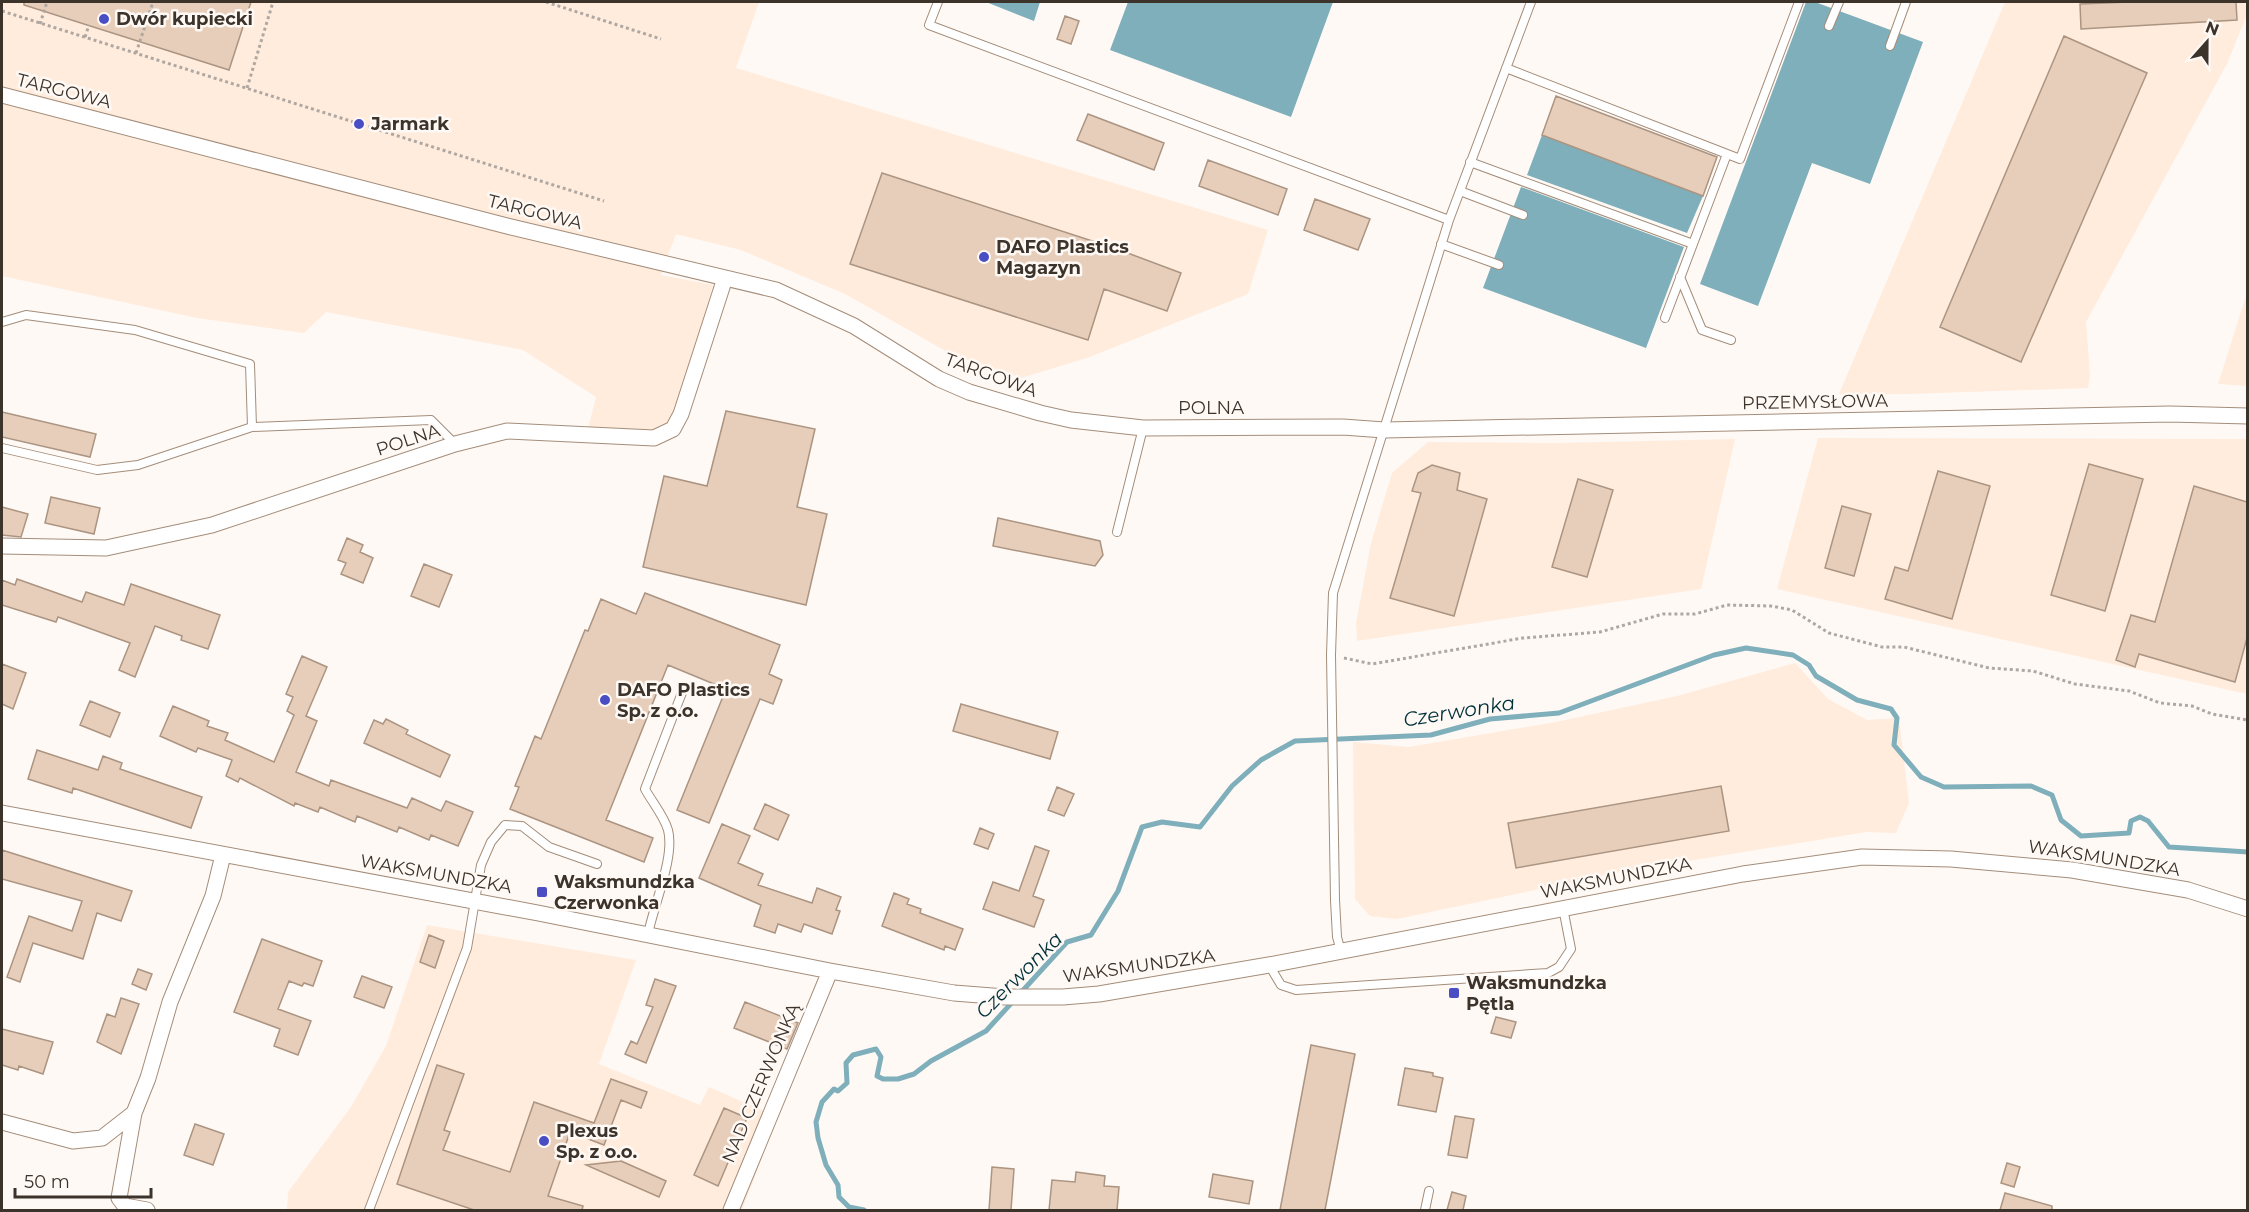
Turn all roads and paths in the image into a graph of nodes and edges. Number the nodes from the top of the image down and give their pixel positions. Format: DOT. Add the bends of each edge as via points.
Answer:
graph roads {
  1 [pos="47,2"];
  2 [pos="153,2"];
  3 [pos="273,2"];
  4 [pos="546,2"];
  5 [pos="938,2"];
  6 [pos="1531,2"];
  7 [pos="1799,2"];
  8 [pos="1839,2"];
  9 [pos="1906,2"];
  10 [pos="2,11"];
  11 [pos="40,24"];
  12 [pos="89,26"];
  13 [pos="1829,26"];
  14 [pos="86,37"];
  15 [pos="661,39"];
  16 [pos="1890,46"];
  17 [pos="136,53"];
  18 [pos="1506,68"];
  19 [pos="247,88"];
  20 [pos="2,95"];
  21 [pos="1727,154"];
  22 [pos="1470,162"];
  23 [pos="1460,191"];
  24 [pos="604,201"];
  25 [pos="1523,215"];
  26 [pos="1449,220"];
  27 [pos="1442,244"];
  28 [pos="1693,244"];
  29 [pos="1499,265"];
  30 [pos="725,278"];
  31 [pos="1680,278"];
  32 [pos="1665,318"];
  33 [pos="2,322"];
  34 [pos="1731,340"];
  35 [pos="1040,413"];
  36 [pos="2247,417"];
  37 [pos="252,427"];
  38 [pos="1143,428"];
  39 [pos="1384,430"];
  40 [pos="455,444"];
  41 [pos="2,448"];
  42 [pos="1118,532"];
  43 [pos="2,546"];
  44 [pos="1331,655"];
  45 [pos="683,690"];
  46 [pos="2247,720"];
  47 [pos="2,813"];
  48 [pos="223,855"];
  49 [pos="597,864"];
  50 [pos="475,901"];
  51 [pos="1563,908"];
  52 [pos="2247,909"];
  53 [pos="648,934"];
  54 [pos="1341,951"];
  55 [pos="1269,965"];
  56 [pos="830,971"];
  57 [pos="134,1113"];
  58 [pos="2,1122"];
  59 [pos="1429,1191"];
  60 [pos="147,1210"];
  61 [pos="369,1210"];
  62 [pos="730,1210"];
  63 [pos="1425,1210"];
  1 -- 11 [label="path"];
  2 -- 17 [label="path"];
  3 -- 19 [label="path"];
  4 -- 15 [label="path"];
  5 -- 26 [label="lane" via="929,25"];
  6 -- 18 [label="lane"];
  7 -- 21 [label="lane" via="1740,159"];
  8 -- 13 [label="lane"];
  9 -- 16 [label="lane"];
  10 -- 11 [label="path"];
  11 -- 14 [label="path"];
  12 -- 14 [label="path"];
  14 -- 17 [label="path"];
  17 -- 19 [label="path"];
  18 -- 21 [label="lane"];
  18 -- 22 [label="lane"];
  19 -- 24 [label="path"];
  20 -- 30 [label="street, TARGOWA" via="519,229"];
  21 -- 28 [label="lane"];
  22 -- 23 [label="lane"];
  22 -- 28 [label="lane"];
  23 -- 25 [label="lane"];
  23 -- 26 [label="lane"];
  26 -- 27 [label="lane"];
  27 -- 29 [label="lane"];
  27 -- 39 [label="lane"];
  28 -- 31 [label="lane"];
  30 -- 35 [label="street, TARGOWA" via="776,290 854,326 969,392"];
  30 -- 40 [label="street, POLNA" via="700,360 673,429 654,438 638,439 507,431"];
  31 -- 32 [label="lane"];
  31 -- 34 [label="lane" via="1702,330"];
  33 -- 37 [label="lane" via="26,315 135,330 250,364"];
  35 -- 38 [label="street, POLNA"];
  36 -- 39 [label="street, PRZEMYSŁOWA" via="2170,414"];
  37 -- 40 [label="lane" via="431,420"];
  37 -- 41 [label="lane" via="138,465 97,470"];
  38 -- 39 [label="street, POLNA"];
  38 -- 42 [label="lane"];
  39 -- 44 [label="lane" via="1333,593"];
  40 -- 43 [label="street, POLNA" via="212,525 106,548"];
  44 -- 46 [label="path" via="1372,664 1523,638 1600,632 1662,615 1695,614 1727,605 1771,606 1792,610 1829,633 1882,646 1904,647 1989,668 2033,671 2075,684 2129,691 2160,703 2192,706"];
  44 -- 54 [label="lane" via="1335,900"];
  45 -- 53 [label="lane" via="645,789 668,828 671,851"];
  47 -- 48 [label="street, WAKSMUNDZKA"];
  48 -- 50 [label="street, WAKSMUNDZKA"];
  48 -- 57 [label="street" via="213,896 170,1002"];
  49 -- 50 [label="lane" via="549,847 522,826 505,825 491,842"];
  50 -- 53 [label="street, WAKSMUNDZKA"];
  50 -- 61 [label="lane" via="466,948"];
  51 -- 52 [label="street, WAKSMUNDZKA" via="1781,867 1892,857 1989,862 2104,875 2188,890"];
  51 -- 54 [label="street, WAKSMUNDZKA"];
  51 -- 55 [label="lane" via="1571,949 1559,967 1548,973 1296,990 1281,985"];
  53 -- 56 [label="street, WAKSMUNDZKA"];
  54 -- 55 [label="street, WAKSMUNDZKA"];
  55 -- 56 [label="street, WAKSMUNDZKA" via="1099,994 1037,997 954,993"];
  56 -- 62 [label="street, NAD CZERWONKĄ"];
  57 -- 58 [label="street" via="102,1138 73,1141"];
  57 -- 60 [label="street" via="119,1198 125,1206"];
  59 -- 63 [label="lane"];
}
